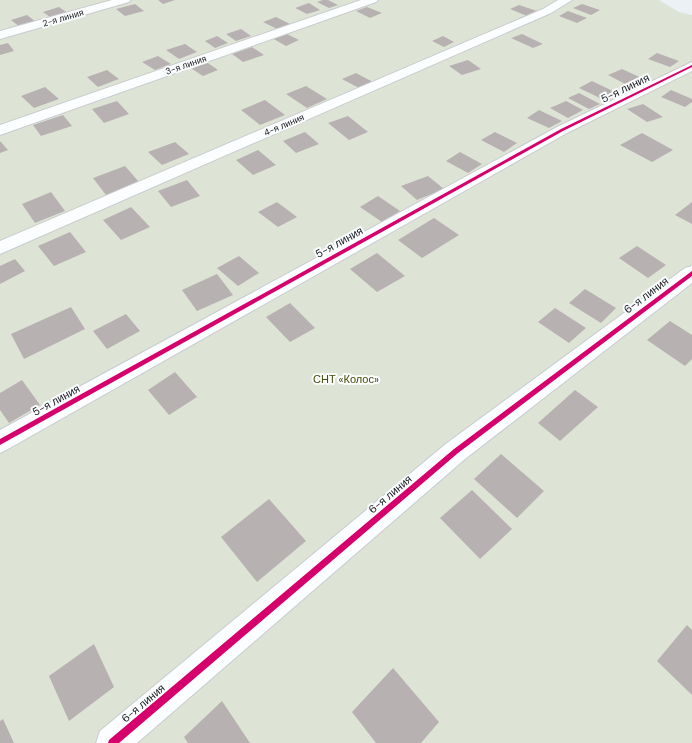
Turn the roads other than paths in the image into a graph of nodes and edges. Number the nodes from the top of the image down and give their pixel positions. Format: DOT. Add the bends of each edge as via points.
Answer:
graph roads {
  1 [pos="125,0"];
  2 [pos="372,0"];
  3 [pos="566,0"];
  4 [pos="0,35"];
  5 [pos="692,66"];
  6 [pos="0,130"];
  7 [pos="0,248"];
  8 [pos="692,273"];
  9 [pos="0,442"];
  10 [pos="112,743"];
  1 -- 4 [label="street, 2-я линия"];
  2 -- 6 [label="street, 3-я линия"];
  3 -- 7 [label="street, 4-я линия" via="547,11"];
  5 -- 9 [label="street, 5-я линия" via="562,130"];
  8 -- 10 [label="street, 6-я линия" via="456,451"];
}
